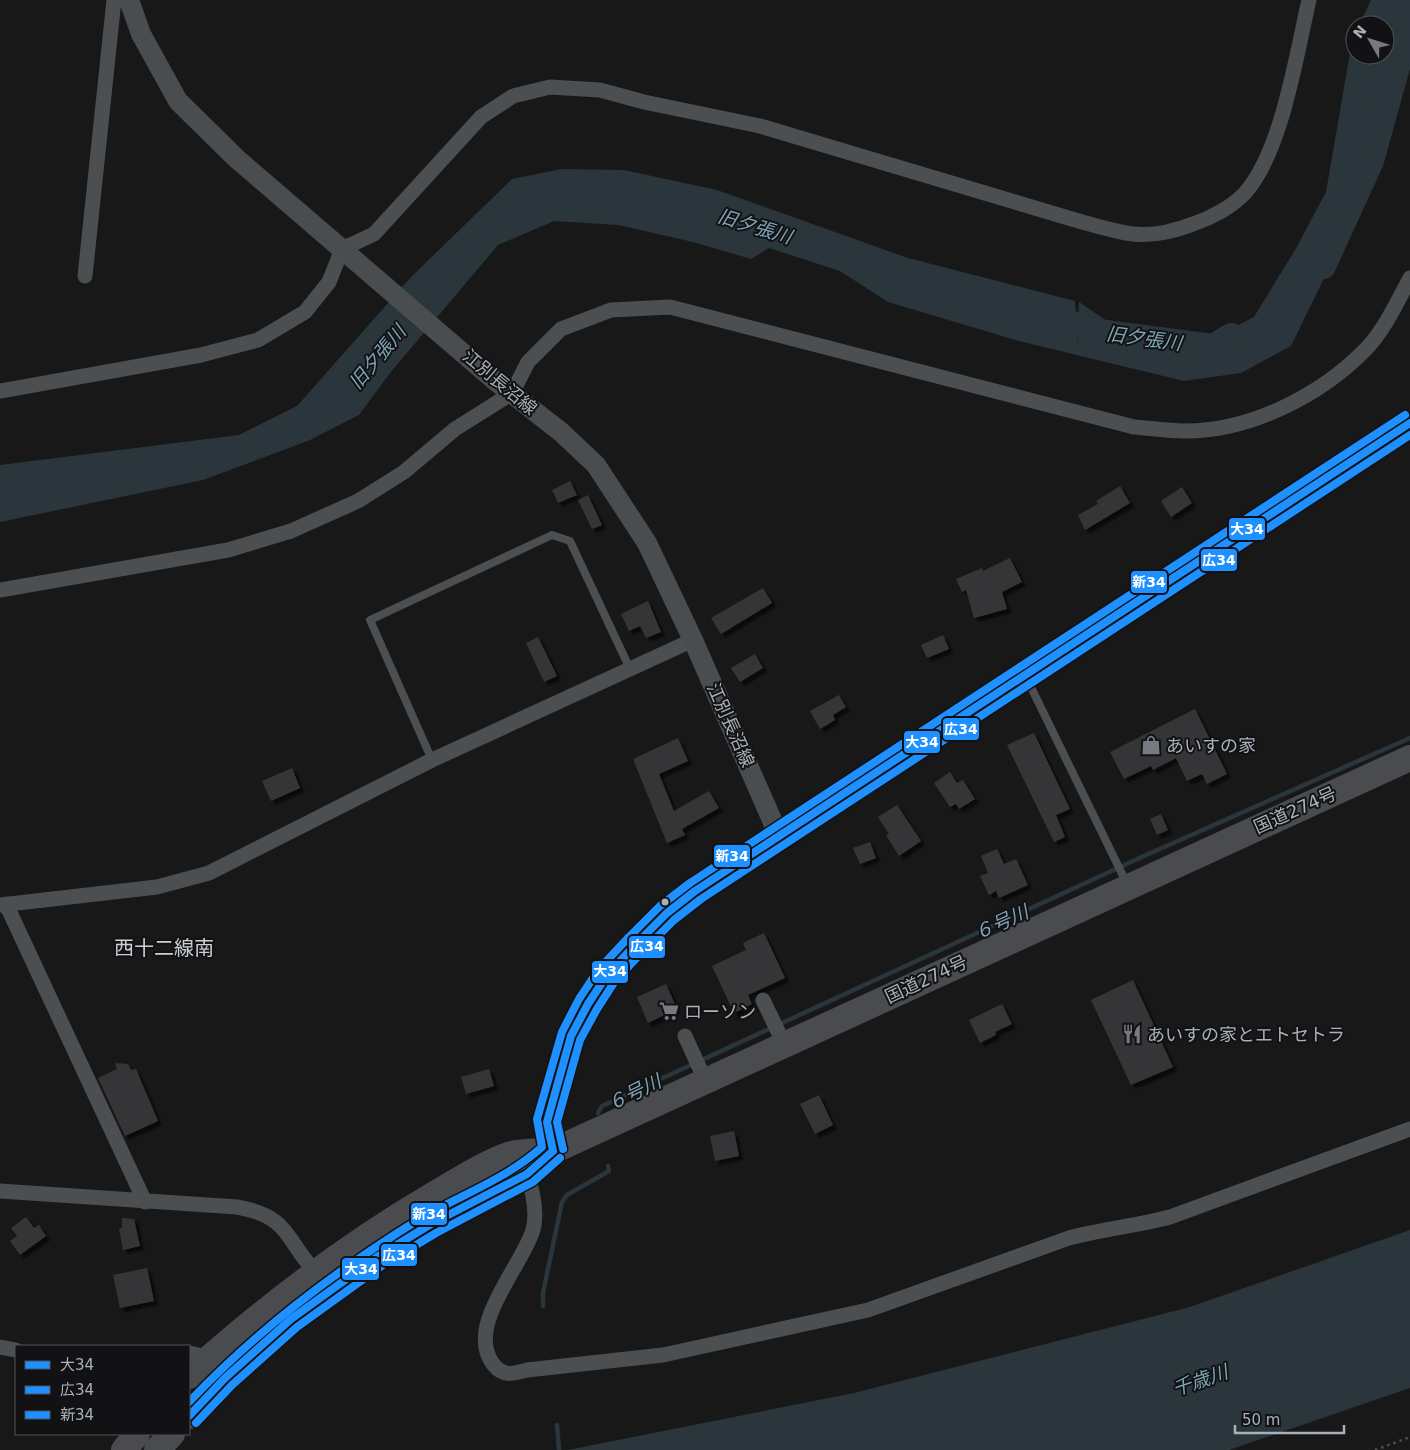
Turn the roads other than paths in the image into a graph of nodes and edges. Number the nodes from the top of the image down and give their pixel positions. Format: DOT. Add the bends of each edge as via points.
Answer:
graph roads {
  1 [pos="114,0"];
  2 [pos="129,0"];
  3 [pos="1309,0"];
  4 [pos="342,249"];
  5 [pos="85,276"];
  6 [pos="1410,278"];
  7 [pos="0,391"];
  8 [pos="512,393"];
  9 [pos="1410,423"];
  10 [pos="0,590"];
  11 [pos="693,640"];
  12 [pos="630,668"];
  13 [pos="1026,675"];
  14 [pos="1410,758"];
  15 [pos="432,760"];
  16 [pos="779,836"];
  17 [pos="1126,882"];
  18 [pos="3,905"];
  19 [pos="763,1000"];
  20 [pos="685,1036"];
  21 [pos="782,1040"];
  22 [pos="703,1076"];
  23 [pos="1410,1129"];
  24 [pos="552,1151"];
  25 [pos="527,1174"];
  26 [pos="0,1191"];
  27 [pos="145,1202"];
  28 [pos="314,1271"];
  29 [pos="333,1288"];
  30 [pos="0,1347"];
  31 [pos="15,1350"];
  32 [pos="194,1363"];
  33 [pos="220,1383"];
  34 [pos="190,1415"];
  35 [pos="136,1435"];
  36 [pos="171,1435"];
  37 [pos="124,1450"];
  38 [pos="156,1450"];
  1 -- 5 [label="street"];
  2 -- 4 [label="main road, 江別長沼線" via="141,34 178,101 237,159"];
  3 -- 4 [label="street" via="1280,122 1264,166 1244,194 1211,218 1184,228 1133,234 1082,222 760,126 600,90 550,87 513,96 481,117 374,234"];
  4 -- 7 [label="street" via="329,282 305,312 258,340 200,355"];
  4 -- 8 [label="main road, 江別長沼線"];
  6 -- 8 [label="street" via="1393,312 1367,348 1334,378 1285,408 1236,424 1185,431 1134,427 670,307 611,310 562,329 528,362"];
  8 -- 10 [label="street" via="455,429 404,472 358,501 291,531 228,550"];
  8 -- 11 [label="main road, 江別長沼線" via="562,432 596,465 647,543"];
  9 -- 13 [label="main road"];
  11 -- 12 [label="street"];
  11 -- 16 [label="main road, 江別長沼線"];
  12 -- 15 [label="street"];
  12 -- 15 [label="lane" via="570,541 552,534 370,620"];
  13 -- 16 [label="main road"];
  13 -- 17 [label="lane"];
  14 -- 17 [label="highway, 国道274号"];
  15 -- 18 [label="street" via="209,873 157,887"];
  16 -- 24 [label="main road" via="695,890 667,913 607,975 571,1036 547,1122"];
  17 -- 21 [label="highway, 国道274号"];
  18 -- 27 [label="street"];
  19 -- 21 [label="street"];
  20 -- 22 [label="street"];
  21 -- 22 [label="highway, 国道274号"];
  22 -- 24 [label="highway, 国道274号"];
  23 -- 25 [label="street" via="1170,1217 1069,1238 868,1310 663,1355 527,1370 509,1375 503,1374 489,1359 484,1338 492,1310 534,1228 535,1198"];
  24 -- 25 [label="highway, 国道274号"];
  24 -- 28 [label="highway, 国道274号" via="511,1154 466,1176"];
  25 -- 29 [label="highway, 国道274号" via="431,1224"];
  26 -- 27 [label="street"];
  27 -- 28 [label="street" via="256,1210 273,1218"];
  28 -- 29 [label="street"];
  28 -- 32 [label="highway, 国道274号"];
  29 -- 33 [label="highway, 国道274号" via="291,1319"];
  30 -- 31 [label="street"];
  32 -- 33 [label="street"];
  33 -- 34 [label="highway, 国道274号"];
  35 -- 37 [label="highway"];
  36 -- 38 [label="highway"];
}
